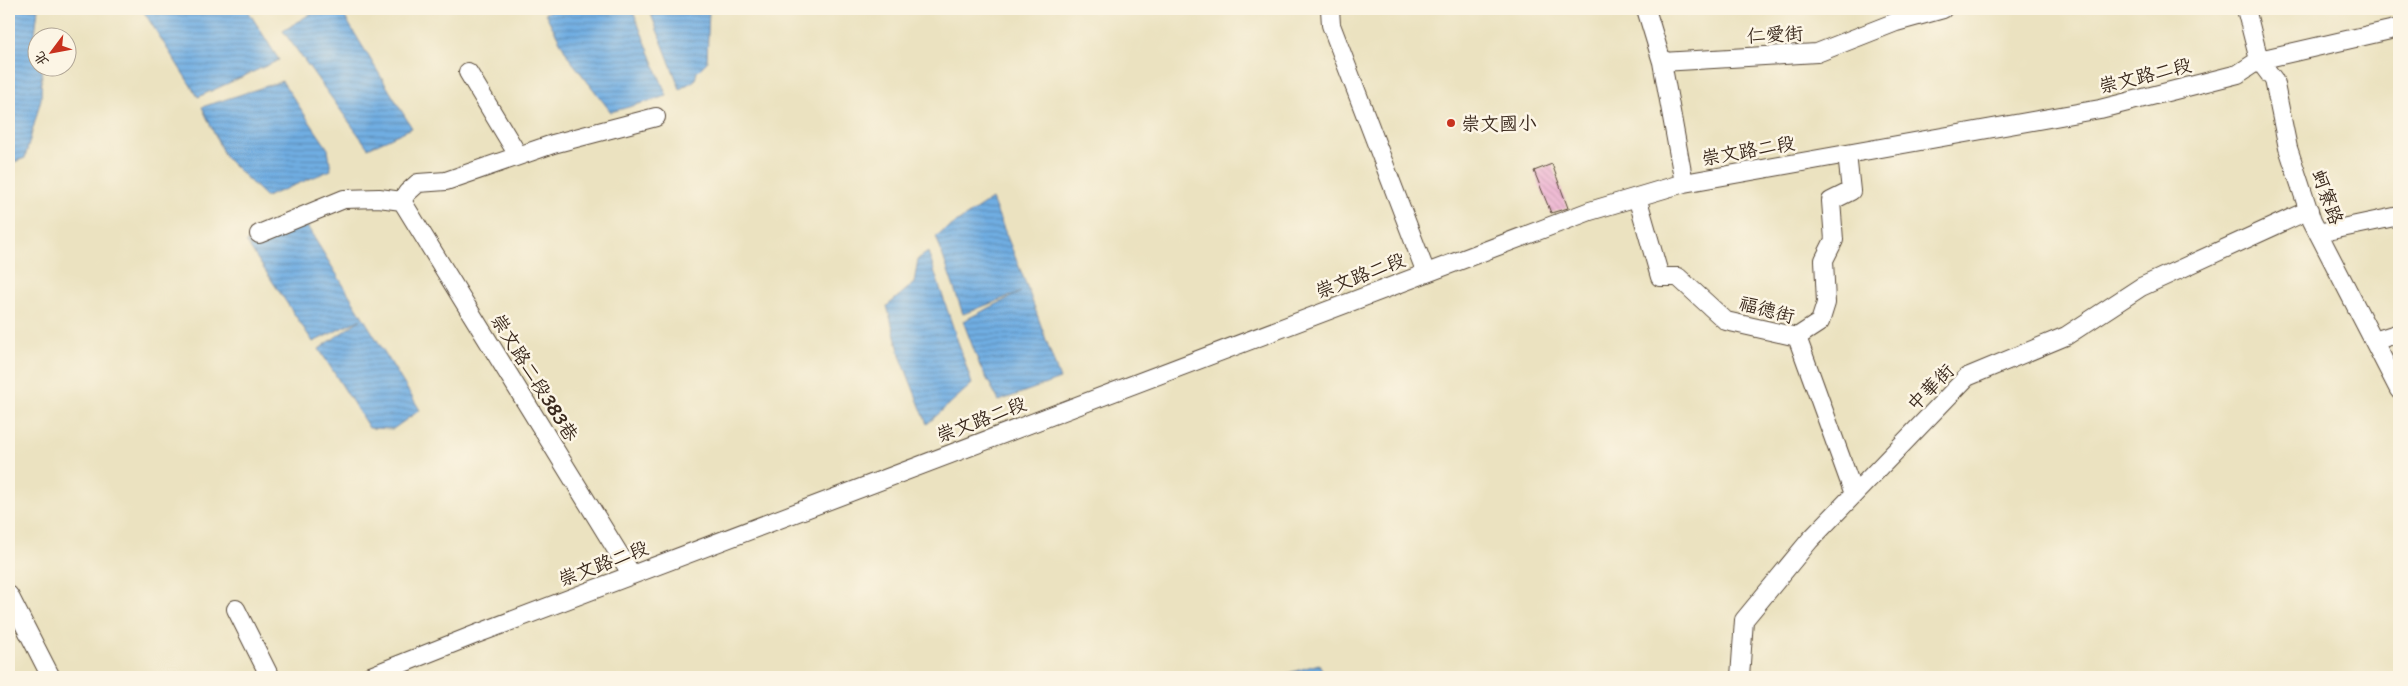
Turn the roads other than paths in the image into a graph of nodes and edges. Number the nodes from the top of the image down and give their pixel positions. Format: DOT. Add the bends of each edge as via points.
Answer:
graph roads {
  1 [pos="1330,9"];
  2 [pos="1646,9"];
  3 [pos="1943,9"];
  4 [pos="2246,9"];
  5 [pos="2399,28"];
  6 [pos="2259,60"];
  7 [pos="1662,62"];
  8 [pos="468,72"];
  9 [pos="656,118"];
  10 [pos="1847,154"];
  11 [pos="518,155"];
  12 [pos="1684,183"];
  13 [pos="1637,197"];
  14 [pos="402,201"];
  15 [pos="2309,210"];
  16 [pos="2399,216"];
  17 [pos="2318,233"];
  18 [pos="259,234"];
  19 [pos="1426,273"];
  20 [pos="2399,333"];
  21 [pos="1797,337"];
  22 [pos="2374,341"];
  23 [pos="2399,390"];
  24 [pos="1854,494"];
  25 [pos="632,575"];
  26 [pos="9,595"];
  27 [pos="236,609"];
  28 [pos="51,677"];
  29 [pos="270,677"];
  30 [pos="368,677"];
  31 [pos="1740,677"];
  1 -- 19 [label="street" via="1331,25"];
  2 -- 7 [label="street"];
  3 -- 7 [label="street, 仁愛街" via="1896,22 1817,53"];
  4 -- 6 [label="street, 蚵寮路"];
  5 -- 6 [label="street, 崇文路二段"];
  6 -- 10 [label="street, 崇文路二段" via="2238,74 2100,109"];
  6 -- 15 [label="street, 蚵寮路" via="2274,80 2288,148"];
  7 -- 12 [label="street"];
  8 -- 11 [label="street"];
  9 -- 11 [label="street"];
  10 -- 12 [label="street, 崇文路二段"];
  10 -- 21 [label="street" via="1852,191 1831,201 1834,240 1824,260 1826,303 1820,322"];
  11 -- 14 [label="street" via="446,181 418,183"];
  12 -- 13 [label="street, 崇文路二段"];
  13 -- 19 [label="street, 崇文路二段" via="1590,211"];
  13 -- 21 [label="street, 福德街" via="1660,277 1678,277 1726,321"];
  14 -- 18 [label="street" via="344,199"];
  14 -- 25 [label="street, 崇文路二段383巷"];
  15 -- 17 [label="street, 蚵寮路"];
  15 -- 24 [label="street, 中華街" via="2142,287 2066,336 1967,377"];
  16 -- 17 [label="street"];
  17 -- 22 [label="street, 蚵寮路"];
  19 -- 25 [label="street, 崇文路二段"];
  20 -- 22 [label="street"];
  21 -- 24 [label="street, 福德街"];
  22 -- 23 [label="street, 蚵寮路"];
  24 -- 31 [label="street, 中華街" via="1810,540 1744,620"];
  25 -- 30 [label="street, 崇文路二段"];
  26 -- 28 [label="street"];
  27 -- 29 [label="street"];
}
